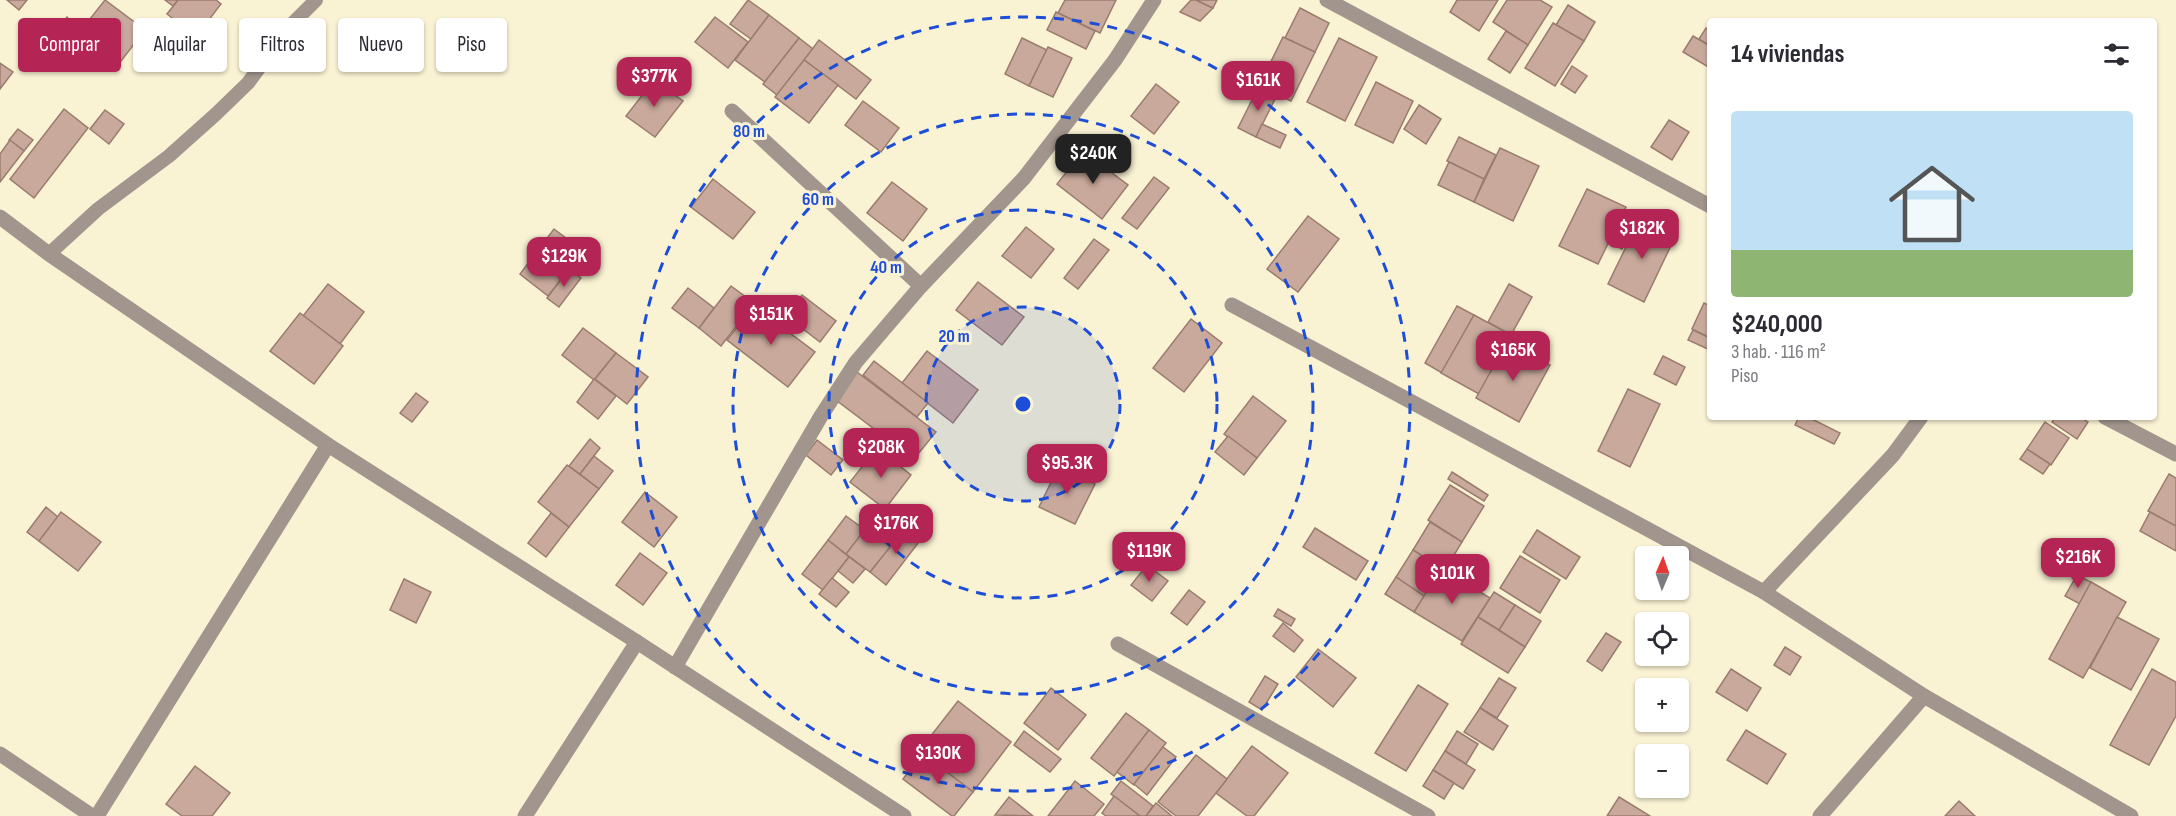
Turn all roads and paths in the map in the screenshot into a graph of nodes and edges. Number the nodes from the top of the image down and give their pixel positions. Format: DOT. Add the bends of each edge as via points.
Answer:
graph roads {
  1 [pos="316,0"];
  2 [pos="1154,0"];
  3 [pos="1327,0"];
  4 [pos="732,111"];
  5 [pos="1707,204"];
  6 [pos="0,217"];
  7 [pos="49,254"];
  8 [pos="921,286"];
  9 [pos="1232,305"];
  10 [pos="1919,420"];
  11 [pos="2111,420"];
  12 [pos="328,445"];
  13 [pos="2176,454"];
  14 [pos="1764,592"];
  15 [pos="637,642"];
  16 [pos="1118,644"];
  17 [pos="675,667"];
  18 [pos="1924,696"];
  19 [pos="0,754"];
  20 [pos="92,816"];
  21 [pos="97,816"];
  22 [pos="525,816"];
  23 [pos="904,816"];
  24 [pos="1428,816"];
  25 [pos="1820,816"];
  26 [pos="2131,816"];
  1 -- 7 [label="lane" via="290,26 248,83 216,114 169,156 98,209"];
  2 -- 8 [label="street" via="1115,60 1024,178"];
  3 -- 5 [label="street"];
  4 -- 8 [label="street"];
  6 -- 7 [label="street"];
  7 -- 12 [label="street"];
  8 -- 17 [label="street" via="850,371"];
  9 -- 14 [label="street"];
  10 -- 14 [label="street" via="1893,455"];
  11 -- 13 [label="street"];
  12 -- 15 [label="street"];
  12 -- 21 [label="street"];
  14 -- 18 [label="street"];
  15 -- 17 [label="street"];
  15 -- 22 [label="street"];
  16 -- 24 [label="street"];
  17 -- 23 [label="street"];
  18 -- 25 [label="street"];
  18 -- 26 [label="street"];
  19 -- 20 [label="street"];
}
